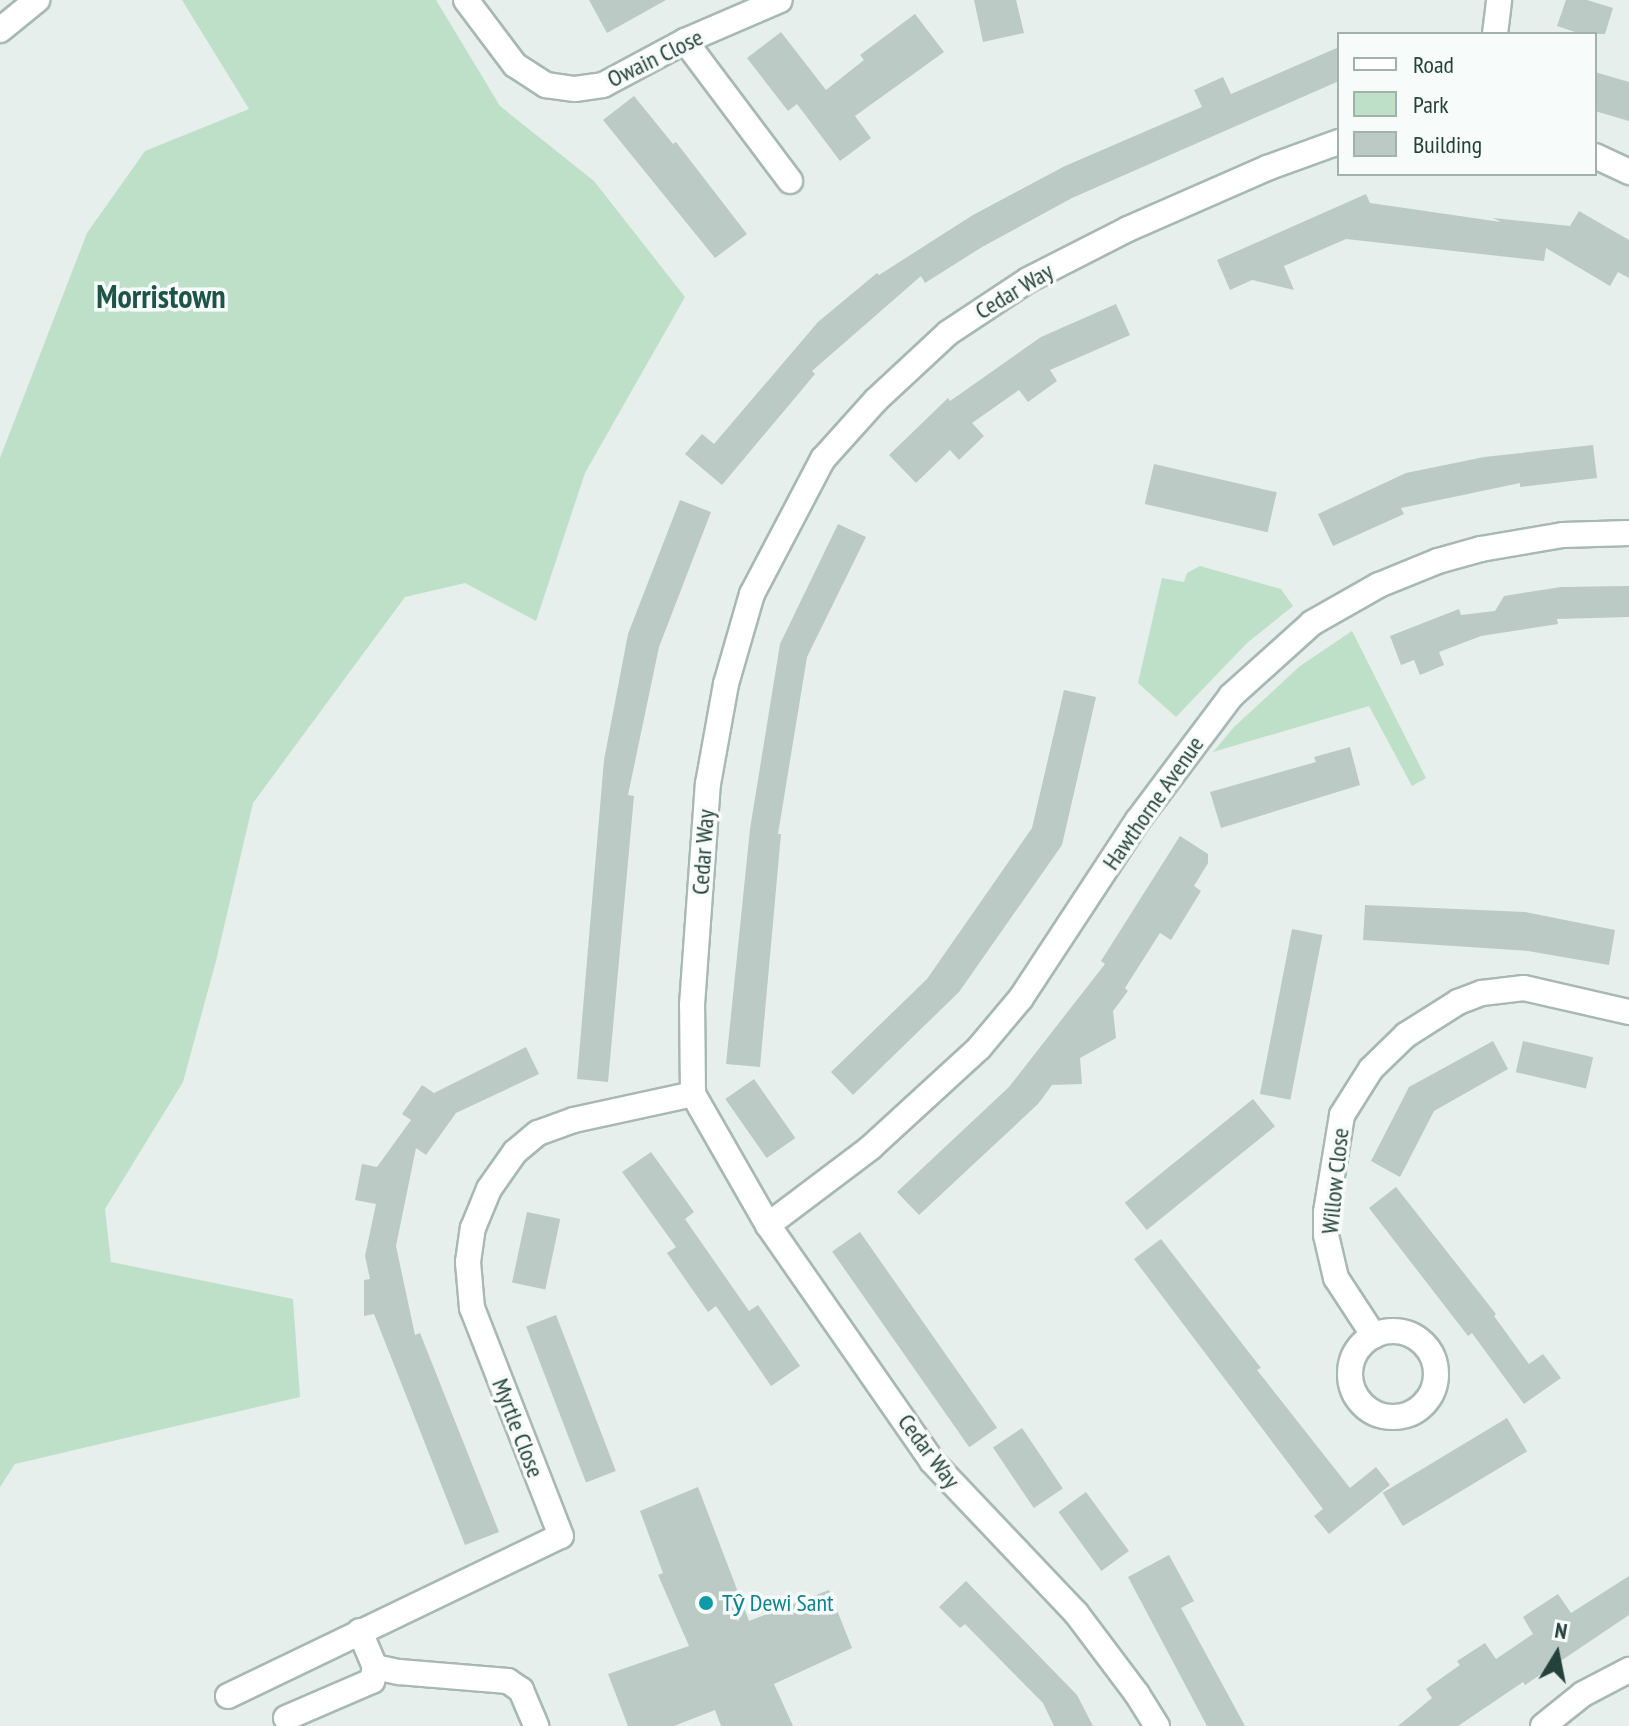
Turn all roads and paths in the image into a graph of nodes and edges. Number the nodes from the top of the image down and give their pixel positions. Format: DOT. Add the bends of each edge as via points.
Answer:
graph roads {
  1 [pos="37,0"];
  2 [pos="466,0"];
  3 [pos="780,0"];
  4 [pos="1499,0"];
  5 [pos="0,30"];
  6 [pos="1495,32"];
  7 [pos="685,41"];
  8 [pos="1337,143"];
  9 [pos="1597,157"];
  10 [pos="1629,172"];
  11 [pos="790,181"];
  12 [pos="1629,533"];
  13 [pos="1629,1012"];
  14 [pos="693,1094"];
  15 [pos="768,1225"];
  16 [pos="1374,1336"];
  17 [pos="360,1631"];
  18 [pos="375,1667"];
  19 [pos="1629,1670"];
  20 [pos="228,1696"];
  21 [pos="286,1718"];
  22 [pos="536,1726"];
  23 [pos="1157,1726"];
  24 [pos="1543,1726"];
  1 -- 5 [label="street"];
  2 -- 7 [label="street, Owain Close" via="515,65 546,85 603,85"];
  3 -- 7 [label="street, Owain Close"];
  4 -- 6 [label="street"];
  7 -- 11 [label="street"];
  8 -- 14 [label="street, Cedar Way" via="1128,229 1016,288 923,354 823,459 752,594 726,684 708,784 692,1005"];
  9 -- 10 [label="street"];
  12 -- 15 [label="street, Hawthorne Avenue" via="1563,535 1438,561 1393,578 1312,623 1231,696 1138,820 1021,998 979,1048 870,1148"];
  13 -- 16 [label="street, Willow Close" via="1524,988 1482,993 1406,1035 1371,1069 1342,1115 1326,1235 1336,1278"];
  14 -- 15 [label="street, Cedar Way"];
  14 -- 17 [label="street, Myrtle Close" via="538,1133 515,1152 489,1189 473,1228 468,1262 472,1308 561,1536"];
  15 -- 23 [label="street, Cedar Way" via="932,1461 1076,1613"];
  17 -- 18 [label="street"];
  17 -- 20 [label="street, Myrtle Close"];
  18 -- 21 [label="street" via="372,1681"];
  18 -- 22 [label="street" via="508,1681 521,1690"];
  19 -- 24 [label="street" via="1583,1694"];
}
